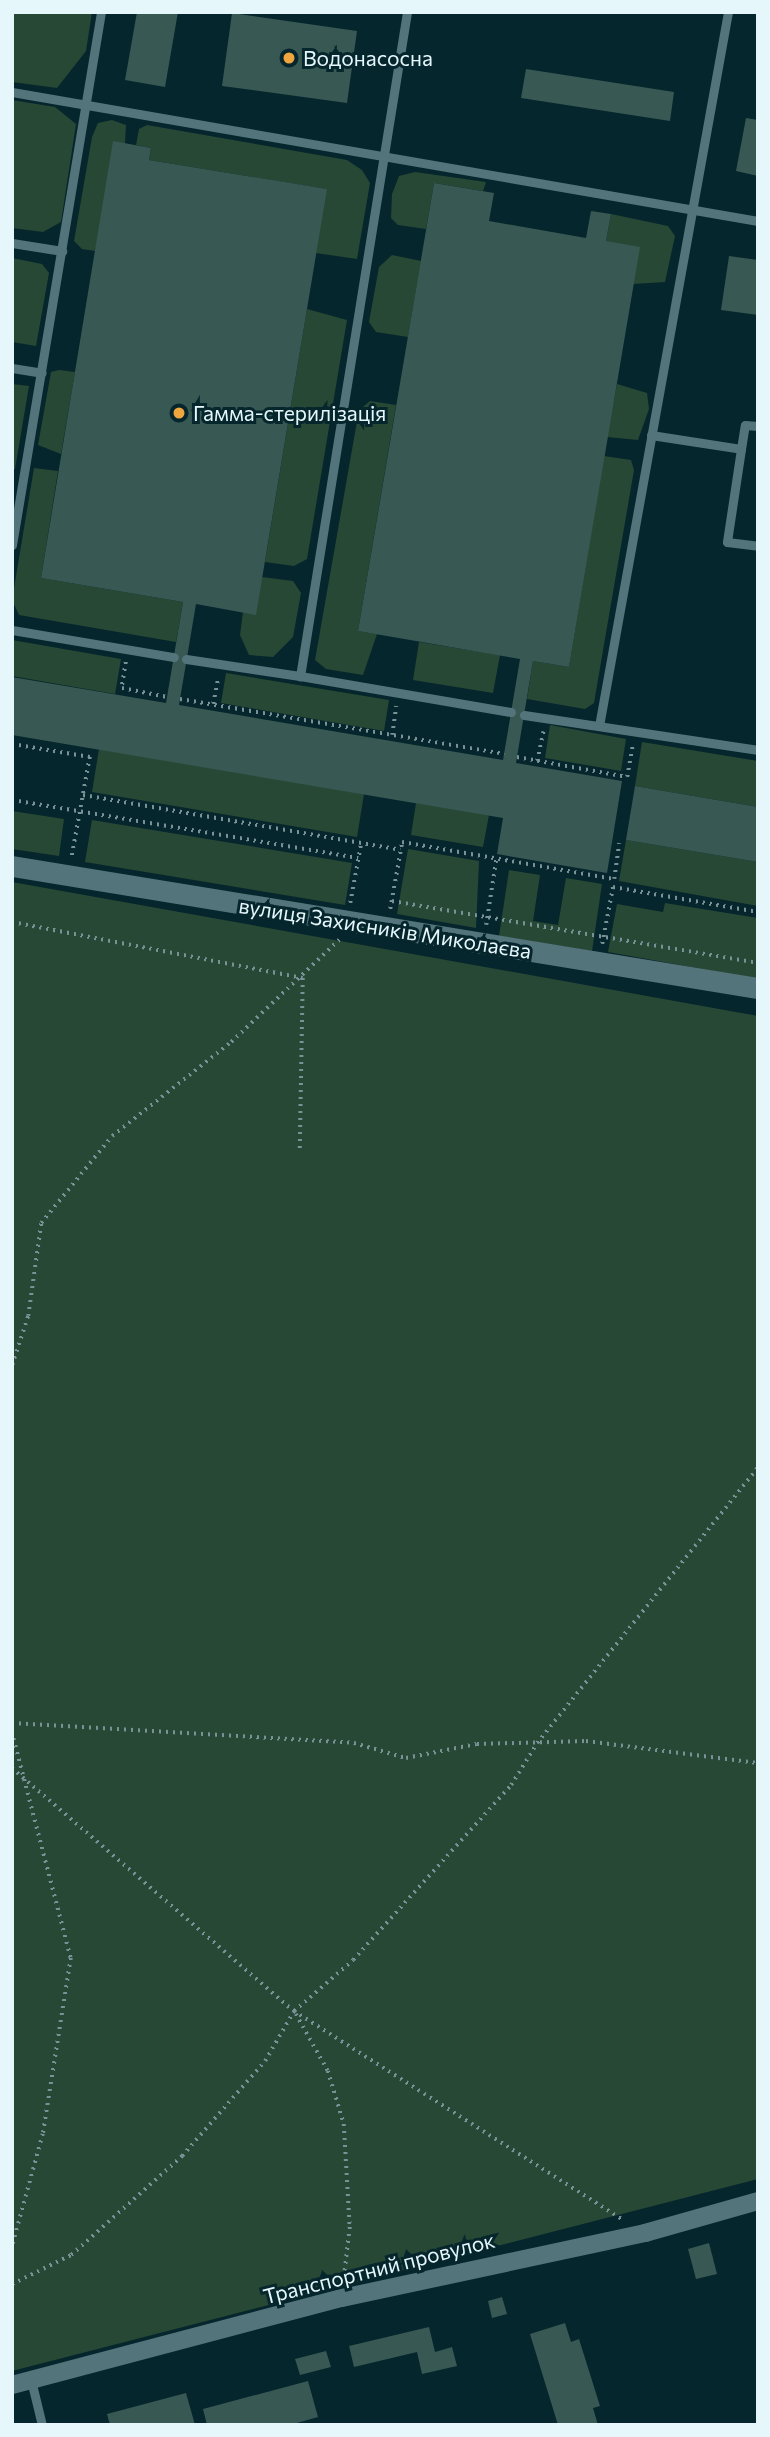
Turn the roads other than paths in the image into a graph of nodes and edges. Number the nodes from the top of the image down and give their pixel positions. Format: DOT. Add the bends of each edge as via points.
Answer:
graph roads {
  1 [pos="102,12"];
  2 [pos="407,12"];
  3 [pos="728,12"];
  4 [pos="12,92"];
  5 [pos="87,105"];
  6 [pos="384,154"];
  7 [pos="691,210"];
  8 [pos="758,221"];
  9 [pos="12,243"];
  10 [pos="62,251"];
  11 [pos="12,368"];
  12 [pos="41,373"];
  13 [pos="758,426"];
  14 [pos="651,435"];
  15 [pos="741,449"];
  16 [pos="12,545"];
  17 [pos="758,547"];
  18 [pos="12,631"];
  19 [pos="174,657"];
  20 [pos="187,659"];
  21 [pos="300,676"];
  22 [pos="511,712"];
  23 [pos="524,715"];
  24 [pos="599,726"];
  25 [pos="758,750"];
  26 [pos="12,866"];
  27 [pos="758,988"];
  28 [pos="758,2200"];
  29 [pos="31,2381"];
  30 [pos="12,2385"];
  31 [pos="41,2425"];
  1 -- 5 [label="lane"];
  2 -- 6 [label="lane"];
  3 -- 7 [label="lane"];
  4 -- 5 [label="lane"];
  5 -- 6 [label="lane"];
  5 -- 10 [label="lane"];
  6 -- 7 [label="lane"];
  6 -- 21 [label="lane"];
  7 -- 8 [label="lane"];
  7 -- 14 [label="lane"];
  9 -- 10 [label="lane"];
  10 -- 12 [label="lane"];
  11 -- 12 [label="lane"];
  12 -- 16 [label="lane"];
  13 -- 15 [label="lane" via="745,425"];
  14 -- 15 [label="lane"];
  14 -- 24 [label="lane"];
  15 -- 17 [label="lane" via="727,542"];
  18 -- 19 [label="lane"];
  20 -- 21 [label="lane"];
  21 -- 22 [label="lane"];
  23 -- 24 [label="lane"];
  24 -- 25 [label="lane"];
  26 -- 27 [label="street, вулиця Захисників Миколаєва"];
  28 -- 29 [label="street, Транспортний провулок" via="645,2233 342,2298"];
  29 -- 30 [label="street, Транспортний провулок"];
  29 -- 31 [label="lane"];
}
